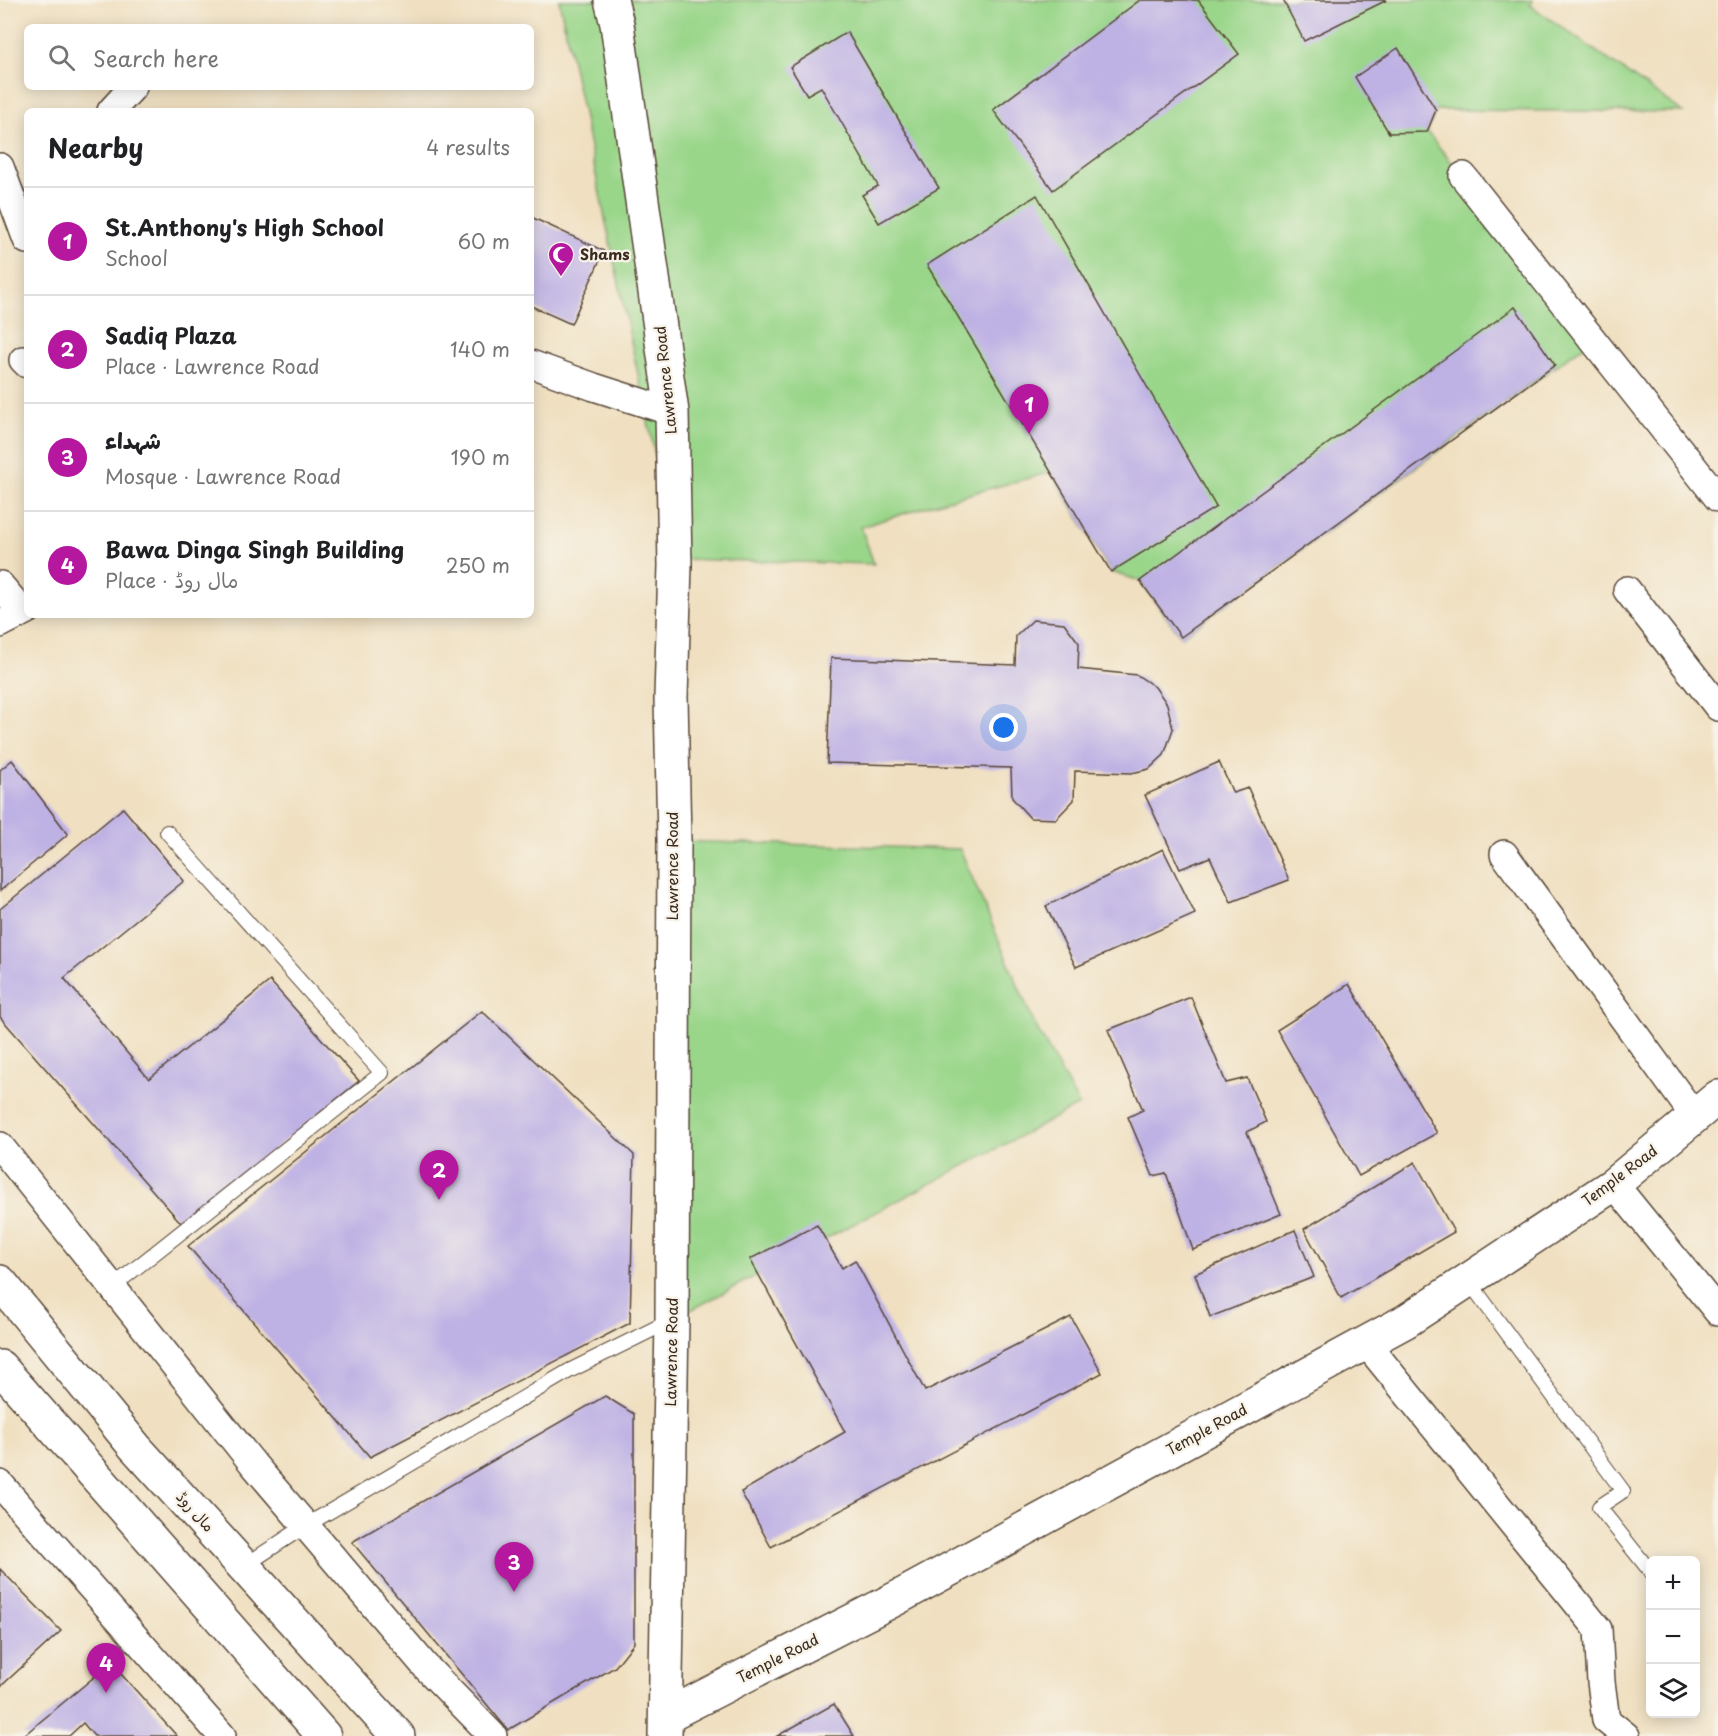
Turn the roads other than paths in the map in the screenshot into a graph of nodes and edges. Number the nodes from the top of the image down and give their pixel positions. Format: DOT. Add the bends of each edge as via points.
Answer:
graph roads {
  1 [pos="611,0"];
  2 [pos="130,90"];
  3 [pos="114,108"];
  4 [pos="0,167"];
  5 [pos="1463,176"];
  6 [pos="24,220"];
  7 [pos="534,365"];
  8 [pos="672,412"];
  9 [pos="1718,498"];
  10 [pos="0,585"];
  11 [pos="1627,590"];
  12 [pos="16,615"];
  13 [pos="1718,707"];
  14 [pos="167,831"];
  15 [pos="1504,854"];
  16 [pos="1707,1107"];
  17 [pos="0,1146"];
  18 [pos="1614,1184"];
  19 [pos="1468,1280"];
  20 [pos="0,1282"];
  21 [pos="112,1287"];
  22 [pos="1718,1312"];
  23 [pos="672,1320"];
  24 [pos="1366,1342"];
  25 [pos="0,1367"];
  26 [pos="0,1484"];
  27 [pos="305,1526"];
  28 [pos="1646,1565"];
  29 [pos="244,1566"];
  30 [pos="666,1726"];
  31 [pos="1609,1731"];
  32 [pos="222,1736"];
  33 [pos="324,1736"];
  34 [pos="398,1736"];
  35 [pos="493,1736"];
  1 -- 8 [label="main road, Lawrence Road"];
  2 -- 3 [label="street"];
  4 -- 6 [label="street"];
  5 -- 9 [label="street"];
  7 -- 8 [label="street"];
  8 -- 23 [label="main road, Lawrence Road"];
  10 -- 12 [label="street"];
  11 -- 13 [label="street"];
  14 -- 21 [label="lane" via="382,1073"];
  15 -- 16 [label="street"];
  16 -- 18 [label="main road, Temple Road"];
  17 -- 21 [label="street"];
  18 -- 19 [label="main road, Temple Road"];
  18 -- 22 [label="street"];
  19 -- 24 [label="main road, Temple Road"];
  19 -- 28 [label="lane" via="1623,1491 1599,1507"];
  20 -- 29 [label="main road, مال روڈ" via="135,1447"];
  21 -- 27 [label="street"];
  23 -- 27 [label="lane" via="569,1371"];
  23 -- 30 [label="main road, Lawrence Road"];
  24 -- 30 [label="main road, Temple Road"];
  24 -- 31 [label="street" via="1598,1629"];
  25 -- 33 [label="main road"];
  26 -- 32 [label="street"];
  27 -- 29 [label="lane"];
  27 -- 35 [label="street" via="426,1667"];
  29 -- 34 [label="main road, مال روڈ"];
}
